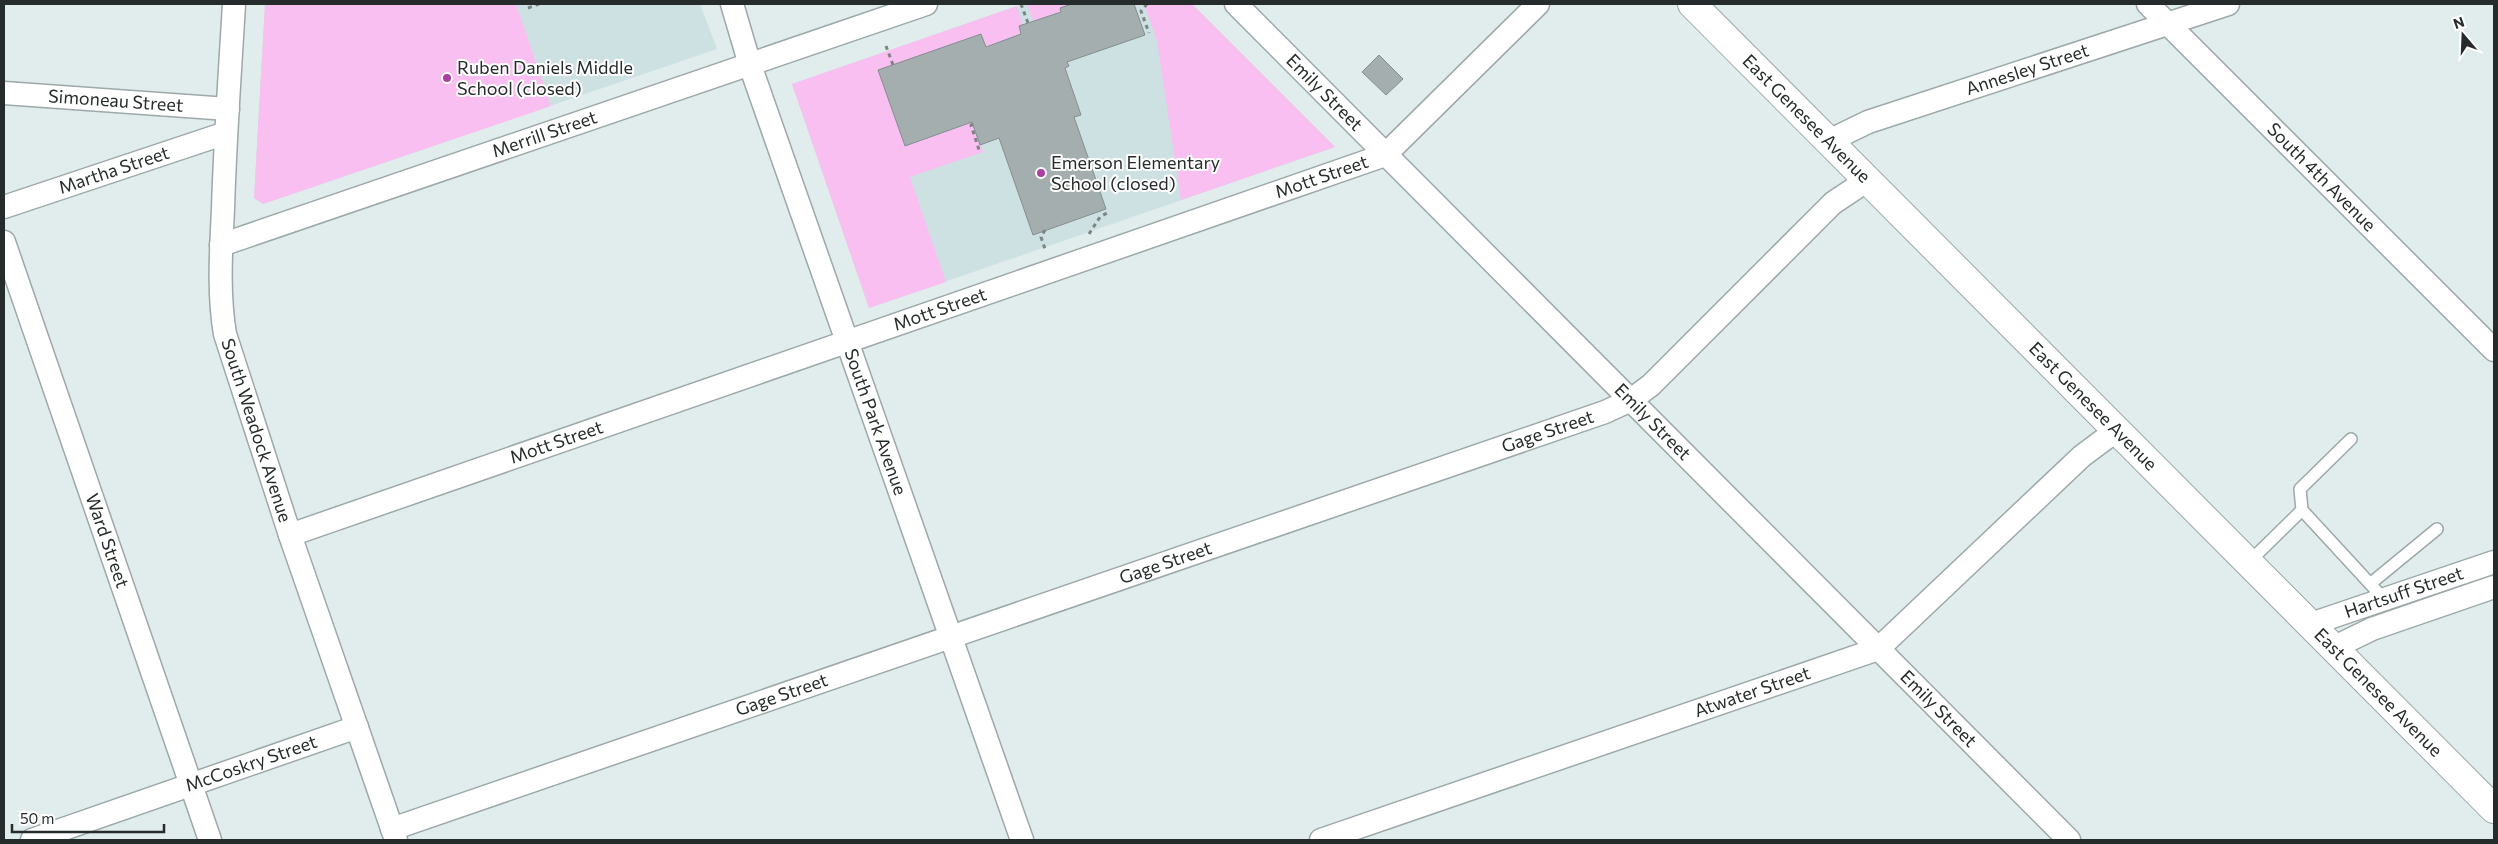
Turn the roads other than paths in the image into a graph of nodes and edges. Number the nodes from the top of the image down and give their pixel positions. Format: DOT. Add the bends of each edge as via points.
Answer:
graph roads {
  1 [pos="234,4"];
  2 [pos="732,4"];
  3 [pos="926,4"];
  4 [pos="1236,4"];
  5 [pos="1538,4"];
  6 [pos="1692,4"];
  7 [pos="2148,4"];
  8 [pos="2228,4"];
  9 [pos="2169,24"];
  10 [pos="750,65"];
  11 [pos="4,93"];
  12 [pos="228,109"];
  13 [pos="226,132"];
  14 [pos="1828,141"];
  15 [pos="1385,155"];
  16 [pos="1869,179"];
  17 [pos="4,207"];
  18 [pos="4,242"];
  19 [pos="221,245"];
  20 [pos="849,342"];
  21 [pos="2494,350"];
  22 [pos="1631,400"];
  23 [pos="2116,430"];
  24 [pos="2351,439"];
  25 [pos="2302,510"];
  26 [pos="2438,528"];
  27 [pos="290,536"];
  28 [pos="2249,562"];
  29 [pos="2494,562"];
  30 [pos="2494,586"];
  31 [pos="2378,592"];
  32 [pos="2312,624"];
  33 [pos="951,638"];
  34 [pos="2334,647"];
  35 [pos="1878,649"];
  36 [pos="357,727"];
  37 [pos="192,786"];
  38 [pos="2494,809"];
  39 [pos="394,834"];
  40 [pos="32,840"];
  41 [pos="210,840"];
  42 [pos="1022,840"];
  43 [pos="1321,840"];
  44 [pos="2069,840"];
  1 -- 12 [label="street, South Weadock Avenue"];
  2 -- 10 [label="street, South Park Avenue"];
  3 -- 10 [label="street, Merrill Street"];
  4 -- 15 [label="street, Emily Street"];
  5 -- 15 [label="street, Mott Street"];
  6 -- 14 [label="main road, East Genesee Avenue"];
  7 -- 9 [label="street, South 4th Avenue"];
  8 -- 9 [label="street, Annesley Street"];
  9 -- 14 [label="street, Annesley Street" via="1868,122"];
  9 -- 21 [label="street, South 4th Avenue"];
  10 -- 19 [label="street, Merrill Street"];
  10 -- 20 [label="street, South Park Avenue"];
  11 -- 12 [label="street, Simoneau Street"];
  12 -- 13 [label="street, South Weadock Avenue"];
  13 -- 17 [label="street, Martha Street"];
  13 -- 19 [label="street, South Weadock Avenue"];
  14 -- 16 [label="main road, East Genesee Avenue"];
  15 -- 20 [label="street, Mott Street"];
  15 -- 22 [label="street, Emily Street"];
  16 -- 22 [label="street, Gage Street" via="1833,203 1650,385"];
  16 -- 23 [label="main road, East Genesee Avenue"];
  18 -- 37 [label="street, Ward Street"];
  19 -- 27 [label="street, South Weadock Avenue" via="220,308 225,334"];
  20 -- 27 [label="street, Mott Street"];
  20 -- 33 [label="street, South Park Avenue"];
  22 -- 33 [label="street, Gage Street" via="1605,412"];
  22 -- 35 [label="street, Emily Street"];
  23 -- 28 [label="main road, East Genesee Avenue"];
  23 -- 35 [label="street, Atwater Street" via="2082,456"];
  24 -- 25 [label="lane" via="2300,489"];
  25 -- 28 [label="lane"];
  25 -- 31 [label="lane"];
  26 -- 31 [label="lane"];
  27 -- 36 [label="street, South Weadock Avenue"];
  28 -- 32 [label="main road, East Genesee Avenue"];
  29 -- 31 [label="street, Hartsuff Street"];
  30 -- 34 [label="street, Hartsuff Street"];
  31 -- 32 [label="street, Hartsuff Street"];
  32 -- 34 [label="main road, East Genesee Avenue"];
  33 -- 39 [label="street, Gage Street"];
  33 -- 42 [label="street, South Park Avenue"];
  34 -- 38 [label="main road, East Genesee Avenue"];
  35 -- 43 [label="street, Atwater Street"];
  35 -- 44 [label="street, Emily Street"];
  36 -- 37 [label="street, McCoskry Street"];
  36 -- 39 [label="street, South Weadock Avenue"];
  37 -- 40 [label="street, McCoskry Street"];
  37 -- 41 [label="street, Ward Street"];
}
